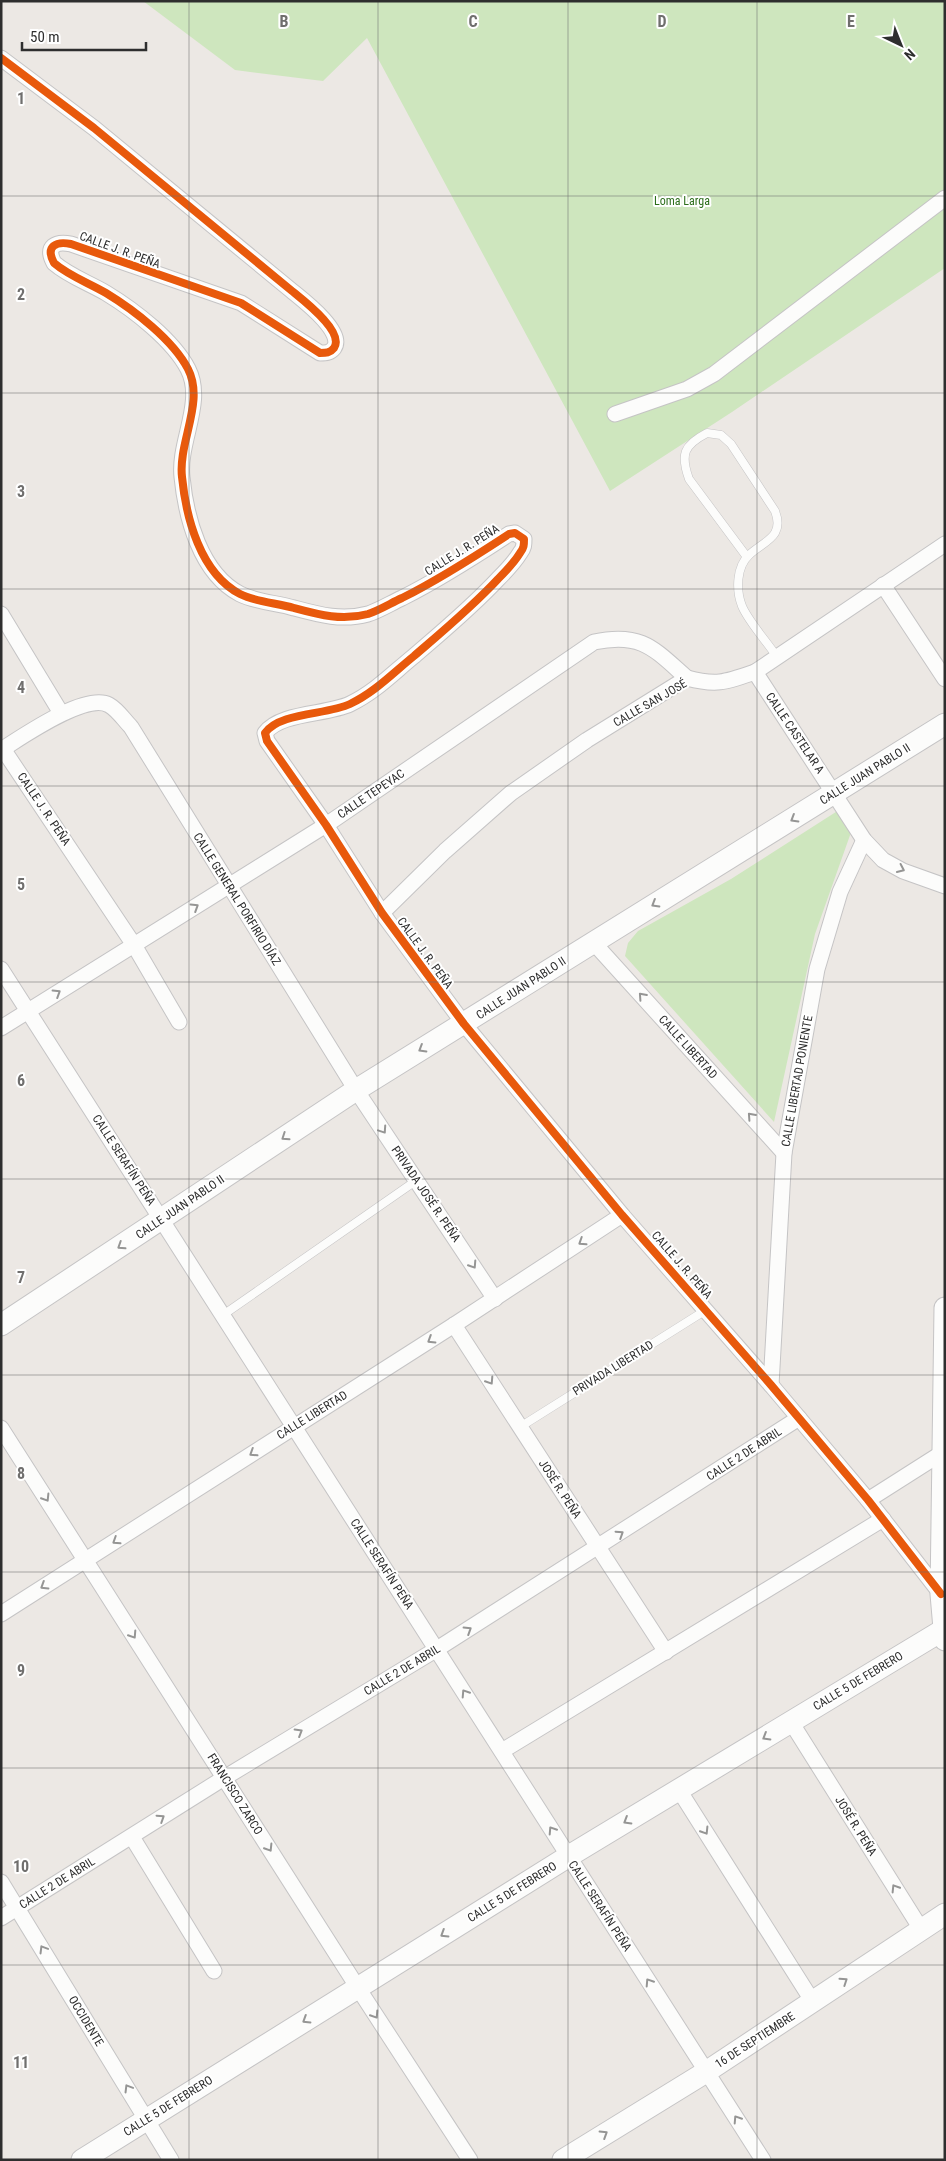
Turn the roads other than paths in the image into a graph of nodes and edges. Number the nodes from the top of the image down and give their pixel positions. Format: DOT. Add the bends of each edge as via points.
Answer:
graph roads {
  1 [pos="1,58"];
  2 [pos="945,198"];
  3 [pos="616,414"];
  4 [pos="945,544"];
  5 [pos="747,556"];
  6 [pos="883,586"];
  7 [pos="1,614"];
  8 [pos="778,657"];
  9 [pos="755,672"];
  10 [pos="687,678"];
  11 [pos="945,679"];
  12 [pos="62,713"];
  13 [pos="945,724"];
  14 [pos="2,749"];
  15 [pos="835,794"];
  16 [pos="326,825"];
  17 [pos="864,840"];
  18 [pos="229,885"];
  19 [pos="945,886"];
  20 [pos="382,913"];
  21 [pos="593,942"];
  22 [pos="134,945"];
  23 [pos="1,969"];
  24 [pos="28,1011"];
  25 [pos="179,1022"];
  26 [pos="464,1024"];
  27 [pos="1,1028"];
  28 [pos="356,1090"];
  29 [pos="784,1153"];
  30 [pos="417,1180"];
  31 [pos="622,1215"];
  32 [pos="162,1219"];
  33 [pos="495,1299"];
  34 [pos="945,1308"];
  35 [pos="706,1310"];
  36 [pos="223,1316"];
  37 [pos="1,1325"];
  38 [pos="454,1325"];
  39 [pos="771,1385"];
  40 [pos="799,1418"];
  41 [pos="294,1427"];
  42 [pos="520,1427"];
  43 [pos="1,1428"];
  44 [pos="944,1452"];
  45 [pos="868,1500"];
  46 [pos="883,1519"];
  47 [pos="598,1548"];
  48 [pos="86,1560"];
  49 [pos="941,1594"];
  50 [pos="1,1614"];
  51 [pos="944,1633"];
  52 [pos="437,1650"];
  53 [pos="666,1652"];
  54 [pos="791,1722"];
  55 [pos="502,1751"];
  56 [pos="224,1778"];
  57 [pos="679,1790"];
  58 [pos="132,1837"];
  59 [pos="569,1856"];
  60 [pos="1,1882"];
  61 [pos="18,1908"];
  62 [pos="945,1914"];
  63 [pos="1,1918"];
  64 [pos="921,1929"];
  65 [pos="214,1971"];
  66 [pos="358,1988"];
  67 [pos="813,2002"];
  68 [pos="706,2072"];
  69 [pos="146,2119"];
  70 [pos="82,2160"];
  71 [pos="171,2160"];
  72 [pos="470,2160"];
  73 [pos="563,2160"];
  74 [pos="763,2160"];
  1 -- 16 [label="street, CALLE J. R. PEÑA" via="94,128 292,291 319,315 335,335 336,344 332,350 320,353 241,303 71,244 60,243 51,250 54,263 106,294 168,342 189,371 194,393 181,456 186,507 202,551 220,579 242,595 323,616 353,617 370,613 434,582 509,534 515,533 524,539 516,560 472,608 382,684 349,704 282,720 265,732 273,751"];
  2 -- 3 [label="street" via="714,374 687,389"];
  4 -- 6 [label="street, CALLE SAN JOSÉ"];
  5 -- 5 [label="lane" via="689,479 684,465 685,452 693,441 707,433 721,436 731,444 779,520 778,530 772,537"];
  5 -- 8 [label="lane" via="738,578 742,607"];
  6 -- 8 [label="street, CALLE SAN JOSÉ"];
  6 -- 11 [label="street"];
  7 -- 12 [label="street"];
  8 -- 9 [label="street, CALLE SAN JOSÉ"];
  9 -- 10 [label="street, CALLE SAN JOSÉ" via="730,681 708,684"];
  9 -- 15 [label="street, CALLE CASTELAR A"];
  10 -- 16 [label="street, CALLE TEPEYAC" via="653,648 634,640 614,638 594,642"];
  10 -- 20 [label="street, CALLE SAN JOSÉ" via="587,740 511,793"];
  12 -- 14 [label="street"];
  12 -- 18 [label="street, CALLE GENERAL PORFIRIO DÍAZ" via="97,703 108,704 116,710 131,727"];
  13 -- 15 [label="street, CALLE JUAN PABLO II"];
  14 -- 22 [label="street, CALLE J. R. PEÑA"];
  15 -- 17 [label="street"];
  15 -- 21 [label="street, CALLE JUAN PABLO II, one-way"];
  16 -- 18 [label="street, CALLE TEPEYAC"];
  16 -- 20 [label="street, CALLE J. R. PEÑA"];
  17 -- 19 [label="street, one-way" via="882,860"];
  17 -- 29 [label="street, CALLE LIBERTAD PONIENTE" via="840,892 817,968"];
  22 -- 18 [label="street, CALLE TEPEYAC, one-way"];
  18 -- 28 [label="street, CALLE GENERAL PORFIRIO DÍAZ"];
  20 -- 26 [label="street, CALLE J. R. PEÑA"];
  21 -- 26 [label="street, CALLE JUAN PABLO II"];
  29 -- 21 [label="street, CALLE LIBERTAD, one-way"];
  24 -- 22 [label="street, CALLE TEPEYAC, one-way"];
  22 -- 25 [label="street, CALLE J. R. PEÑA"];
  23 -- 24 [label="street, CALLE SERAFÍN PEÑA"];
  24 -- 27 [label="street, CALLE TEPEYAC"];
  24 -- 32 [label="street, CALLE SERAFÍN PEÑA"];
  26 -- 28 [label="street, CALLE JUAN PABLO II, one-way"];
  26 -- 31 [label="street, CALLE J. R. PEÑA"];
  28 -- 30 [label="street, PRIVADA JOSÉ R. PEÑA, one-way"];
  28 -- 32 [label="street, CALLE JUAN PABLO II, one-way"];
  29 -- 39 [label="street, CALLE LIBERTAD PONIENTE"];
  30 -- 33 [label="street, PRIVADA JOSÉ R. PEÑA, one-way"];
  30 -- 36 [label="lane"];
  31 -- 33 [label="street, CALLE LIBERTAD, one-way"];
  31 -- 35 [label="street, CALLE J. R. PEÑA"];
  32 -- 36 [label="street, CALLE SERAFÍN PEÑA"];
  32 -- 37 [label="street, CALLE JUAN PABLO II, one-way"];
  33 -- 38 [label="street, CALLE LIBERTAD"];
  34 -- 44 [label="street"];
  35 -- 39 [label="street, CALLE J. R. PEÑA"];
  35 -- 42 [label="lane, PRIVADA LIBERTAD"];
  36 -- 41 [label="street, CALLE SERAFÍN PEÑA"];
  38 -- 41 [label="street, CALLE LIBERTAD, one-way"];
  38 -- 42 [label="street, JOSÉ R. PEÑA, one-way"];
  39 -- 40 [label="street, CALLE J. R. PEÑA"];
  40 -- 45 [label="street, CALLE J. R. PEÑA"];
  47 -- 40 [label="street, CALLE 2 DE ABRIL, one-way"];
  41 -- 48 [label="street, CALLE LIBERTAD, one-way"];
  41 -- 52 [label="street, CALLE SERAFÍN PEÑA"];
  42 -- 47 [label="street, JOSÉ R. PEÑA"];
  43 -- 48 [label="street, FRANCISCO ZARCO, one-way"];
  44 -- 45 [label="street"];
  44 -- 49 [label="street"];
  45 -- 46 [label="street, CALLE J. R. PEÑA"];
  46 -- 49 [label="street, CALLE J. R. PEÑA"];
  46 -- 53 [label="street"];
  52 -- 47 [label="street, CALLE 2 DE ABRIL, one-way"];
  47 -- 53 [label="street, JOSÉ R. PEÑA"];
  48 -- 50 [label="street, CALLE LIBERTAD, one-way"];
  48 -- 56 [label="street, FRANCISCO ZARCO, one-way"];
  49 -- 51 [label="street"];
  51 -- 54 [label="street, CALLE 5 DE FEBRERO"];
  55 -- 52 [label="street, CALLE SERAFÍN PEÑA, one-way"];
  56 -- 52 [label="street, CALLE 2 DE ABRIL, one-way"];
  53 -- 55 [label="street"];
  54 -- 57 [label="street, CALLE 5 DE FEBRERO, one-way"];
  64 -- 54 [label="street, JOSÉ R. PEÑA, one-way"];
  59 -- 55 [label="street, CALLE SERAFÍN PEÑA, one-way"];
  58 -- 56 [label="street, CALLE 2 DE ABRIL, one-way"];
  56 -- 66 [label="street, FRANCISCO ZARCO, one-way"];
  57 -- 59 [label="street, CALLE 5 DE FEBRERO, one-way"];
  57 -- 67 [label="street, one-way"];
  58 -- 61 [label="street, CALLE 2 DE ABRIL"];
  58 -- 65 [label="street"];
  59 -- 66 [label="street, CALLE 5 DE FEBRERO, one-way"];
  68 -- 59 [label="street, CALLE SERAFÍN PEÑA, one-way"];
  60 -- 61 [label="street, OCCIDENTE"];
  61 -- 63 [label="street, CALLE 2 DE ABRIL"];
  69 -- 61 [label="street, OCCIDENTE, one-way"];
  62 -- 64 [label="street, 16 DE SEPTIEMBRE"];
  67 -- 64 [label="street, 16 DE SEPTIEMBRE, one-way"];
  66 -- 69 [label="street, CALLE 5 DE FEBRERO, one-way"];
  66 -- 72 [label="street, FRANCISCO ZARCO, one-way"];
  67 -- 68 [label="street, 16 DE SEPTIEMBRE"];
  73 -- 68 [label="street, 16 DE SEPTIEMBRE, one-way"];
  74 -- 68 [label="street, CALLE SERAFÍN PEÑA, one-way"];
  69 -- 70 [label="street, CALLE 5 DE FEBRERO"];
  69 -- 71 [label="street, OCCIDENTE"];
}
